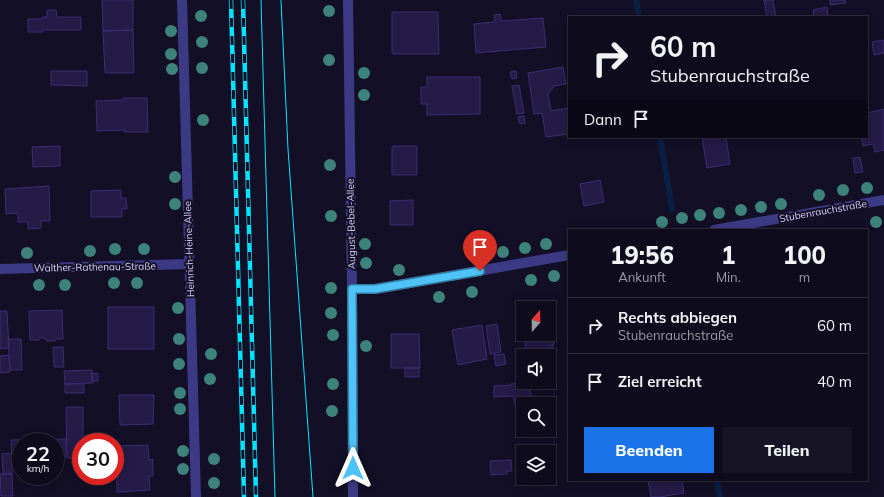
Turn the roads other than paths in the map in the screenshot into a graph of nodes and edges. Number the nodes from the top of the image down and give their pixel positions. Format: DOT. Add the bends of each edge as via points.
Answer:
graph roads {
  1 [pos="182,0"];
  2 [pos="348,0"];
  3 [pos="884,200"];
  4 [pos="720,229"];
  5 [pos="568,255"];
  6 [pos="190,264"];
  7 [pos="0,269"];
  8 [pos="352,289"];
  9 [pos="196,497"];
  10 [pos="353,497"];
  1 -- 6 [label="street, Heinrich-Heine-Allee"];
  2 -- 8 [label="street, August-Bebel-Allee"];
  3 -- 4 [label="street, Stubenrauchstraße"];
  5 -- 8 [label="street" via="375,289"];
  6 -- 7 [label="street, Walther-Rathenau-Straße"];
  6 -- 9 [label="street, Heinrich-Heine-Allee"];
  8 -- 10 [label="street, August-Bebel-Allee"];
}
